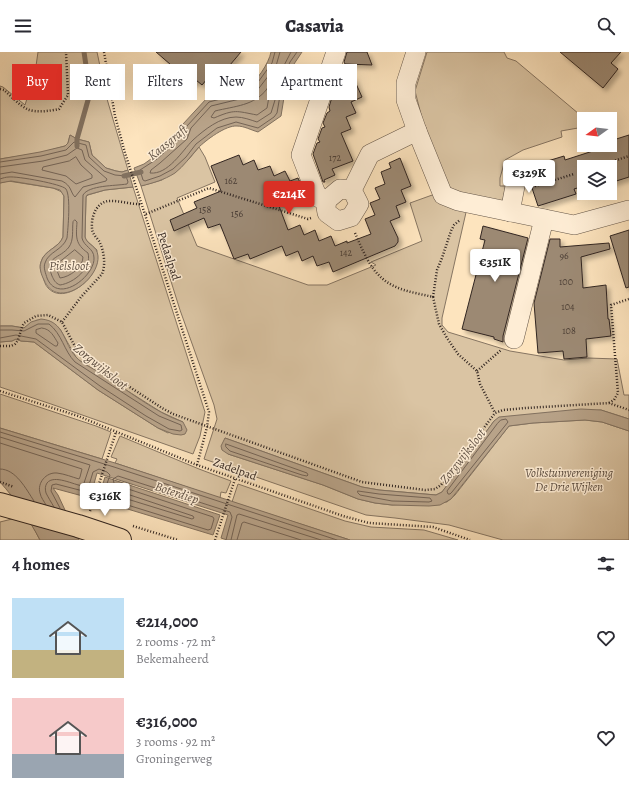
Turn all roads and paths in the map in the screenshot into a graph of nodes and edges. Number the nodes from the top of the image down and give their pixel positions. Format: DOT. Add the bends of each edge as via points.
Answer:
graph roads {
  1 [pos="66,52"];
  2 [pos="104,52"];
  3 [pos="336,52"];
  4 [pos="416,52"];
  5 [pos="0,89"];
  6 [pos="417,131"];
  7 [pos="629,156"];
  8 [pos="617,160"];
  9 [pos="518,171"];
  10 [pos="574,174"];
  11 [pos="352,190"];
  12 [pos="514,192"];
  13 [pos="142,203"];
  14 [pos="327,206"];
  15 [pos="482,206"];
  16 [pos="629,210"];
  17 [pos="510,212"];
  18 [pos="146,214"];
  19 [pos="352,217"];
  20 [pos="544,219"];
  21 [pos="433,297"];
  22 [pos="629,299"];
  23 [pos="62,322"];
  24 [pos="514,339"];
  25 [pos="0,346"];
  26 [pos="477,371"];
  27 [pos="0,391"];
  28 [pos="609,403"];
  29 [pos="629,410"];
  30 [pos="495,413"];
  31 [pos="207,427"];
  32 [pos="116,432"];
  33 [pos="197,465"];
  34 [pos="235,479"];
  35 [pos="8,506"];
  36 [pos="84,519"];
  37 [pos="120,540"];
  38 [pos="215,540"];
  39 [pos="470,540"];
  1 -- 5 [label="path" via="68,95 59,109 26,109"];
  2 -- 13 [label="path, Pedaalpad" via="115,116"];
  3 -- 14 [label="street" via="301,155 319,198"];
  4 -- 6 [label="street" via="406,83 406,100"];
  6 -- 11 [label="street" via="370,154"];
  6 -- 15 [label="street" via="443,195"];
  7 -- 8 [label="path"];
  9 -- 12 [label="street"];
  10 -- 12 [label="path"];
  11 -- 14 [label="street" via="340,190"];
  11 -- 19 [label="street" via="358,204"];
  12 -- 17 [label="street"];
  13 -- 18 [label="path, Pedaalpad"];
  13 -- 23 [label="path" via="106,201 98,205 94,212 92,228 102,249 104,270"];
  14 -- 18 [label="path" via="308,219 209,188"];
  14 -- 19 [label="street" via="338,221"];
  15 -- 17 [label="street"];
  15 -- 21 [label="path" via="454,225 438,270"];
  16 -- 20 [label="street" via="574,225"];
  17 -- 20 [label="street"];
  18 -- 31 [label="path, Pedaalpad" via="209,412"];
  19 -- 21 [label="path" via="354,230 368,262 383,280 395,287"];
  20 -- 24 [label="street"];
  21 -- 26 [label="path" via="439,324 447,338 458,354"];
  22 -- 28 [label="path" via="611,305 618,393"];
  23 -- 25 [label="path" via="48,315 36,316 24,323 18,340 11,346"];
  23 -- 31 [label="path" via="79,354 162,408"];
  24 -- 26 [label="path"];
  26 -- 30 [label="path" via="480,384"];
  27 -- 32 [label="path, Zadelpad" via="78,416"];
  28 -- 29 [label="path"];
  28 -- 30 [label="path" via="503,410"];
  30 -- 31 [label="path" via="442,485 425,490 362,482"];
  31 -- 33 [label="path, Pedaalpad"];
  32 -- 33 [label="path, Zadelpad"];
  32 -- 36 [label="path" via="102,476"];
  33 -- 34 [label="path, Zadelpad"];
  34 -- 38 [label="path"];
  34 -- 39 [label="path, Zadelpad" via="368,523 433,527"];
  35 -- 36 [label="main road"];
  36 -- 37 [label="main road"];
}
